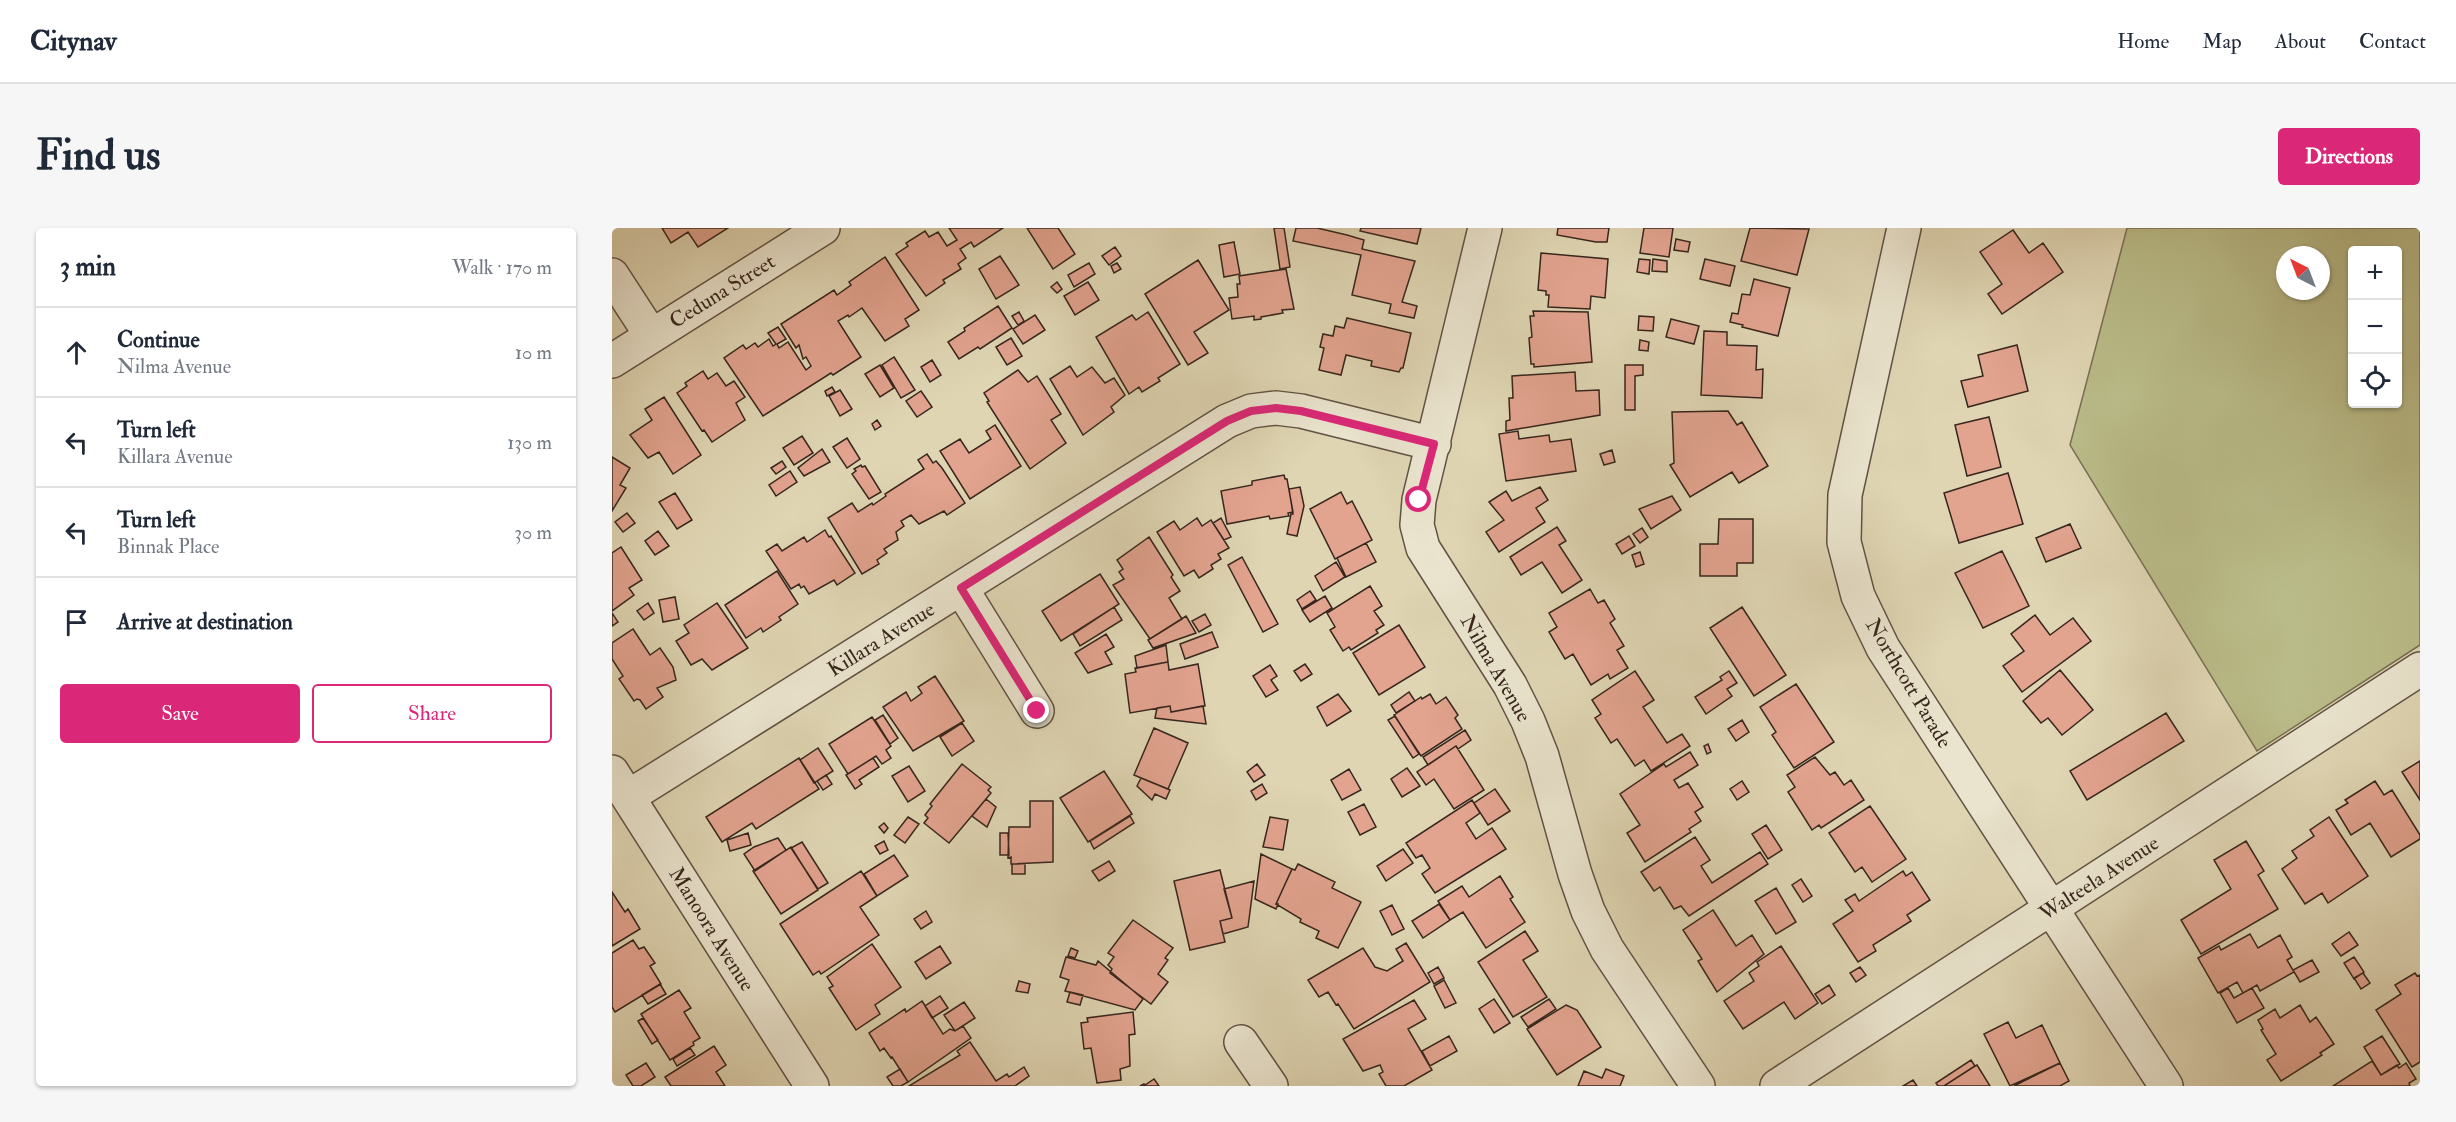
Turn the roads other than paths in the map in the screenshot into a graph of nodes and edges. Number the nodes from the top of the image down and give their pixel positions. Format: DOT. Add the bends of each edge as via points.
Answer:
graph roads {
  1 [pos="823,228"];
  2 [pos="1485,228"];
  3 [pos="1904,228"];
  4 [pos="612,275"];
  5 [pos="651,335"];
  6 [pos="612,361"];
  7 [pos="1434,444"];
  8 [pos="961,588"];
  9 [pos="2420,669"];
  10 [pos="1037,711"];
  11 [pos="620,784"];
  12 [pos="2052,909"];
  13 [pos="1241,1042"];
  14 [pos="812,1086"];
  15 [pos="1271,1086"];
  16 [pos="1698,1086"];
  17 [pos="1777,1086"];
  18 [pos="2166,1086"];
  1 -- 5 [label="street, Ceduna Street"];
  2 -- 7 [label="street, Nilma Avenue"];
  3 -- 12 [label="street, Northcott Parade" via="1845,495 1844,542 1858,596 1883,648"];
  4 -- 5 [label="street"];
  5 -- 6 [label="street"];
  7 -- 8 [label="street, Killara Avenue" via="1301,411 1251,411 1203,435"];
  7 -- 16 [label="street, Nilma Avenue" via="1419,500 1417,525 1423,548 1510,685 1528,721 1542,756 1575,874 1607,949"];
  8 -- 10 [label="street"];
  8 -- 11 [label="street, Killara Avenue"];
  9 -- 12 [label="street, Walteela Avenue"];
  11 -- 14 [label="street, Manoora Avenue"];
  12 -- 17 [label="street, Walteela Avenue"];
  12 -- 18 [label="street, Northcott Parade"];
  13 -- 15 [label="street"];
}
